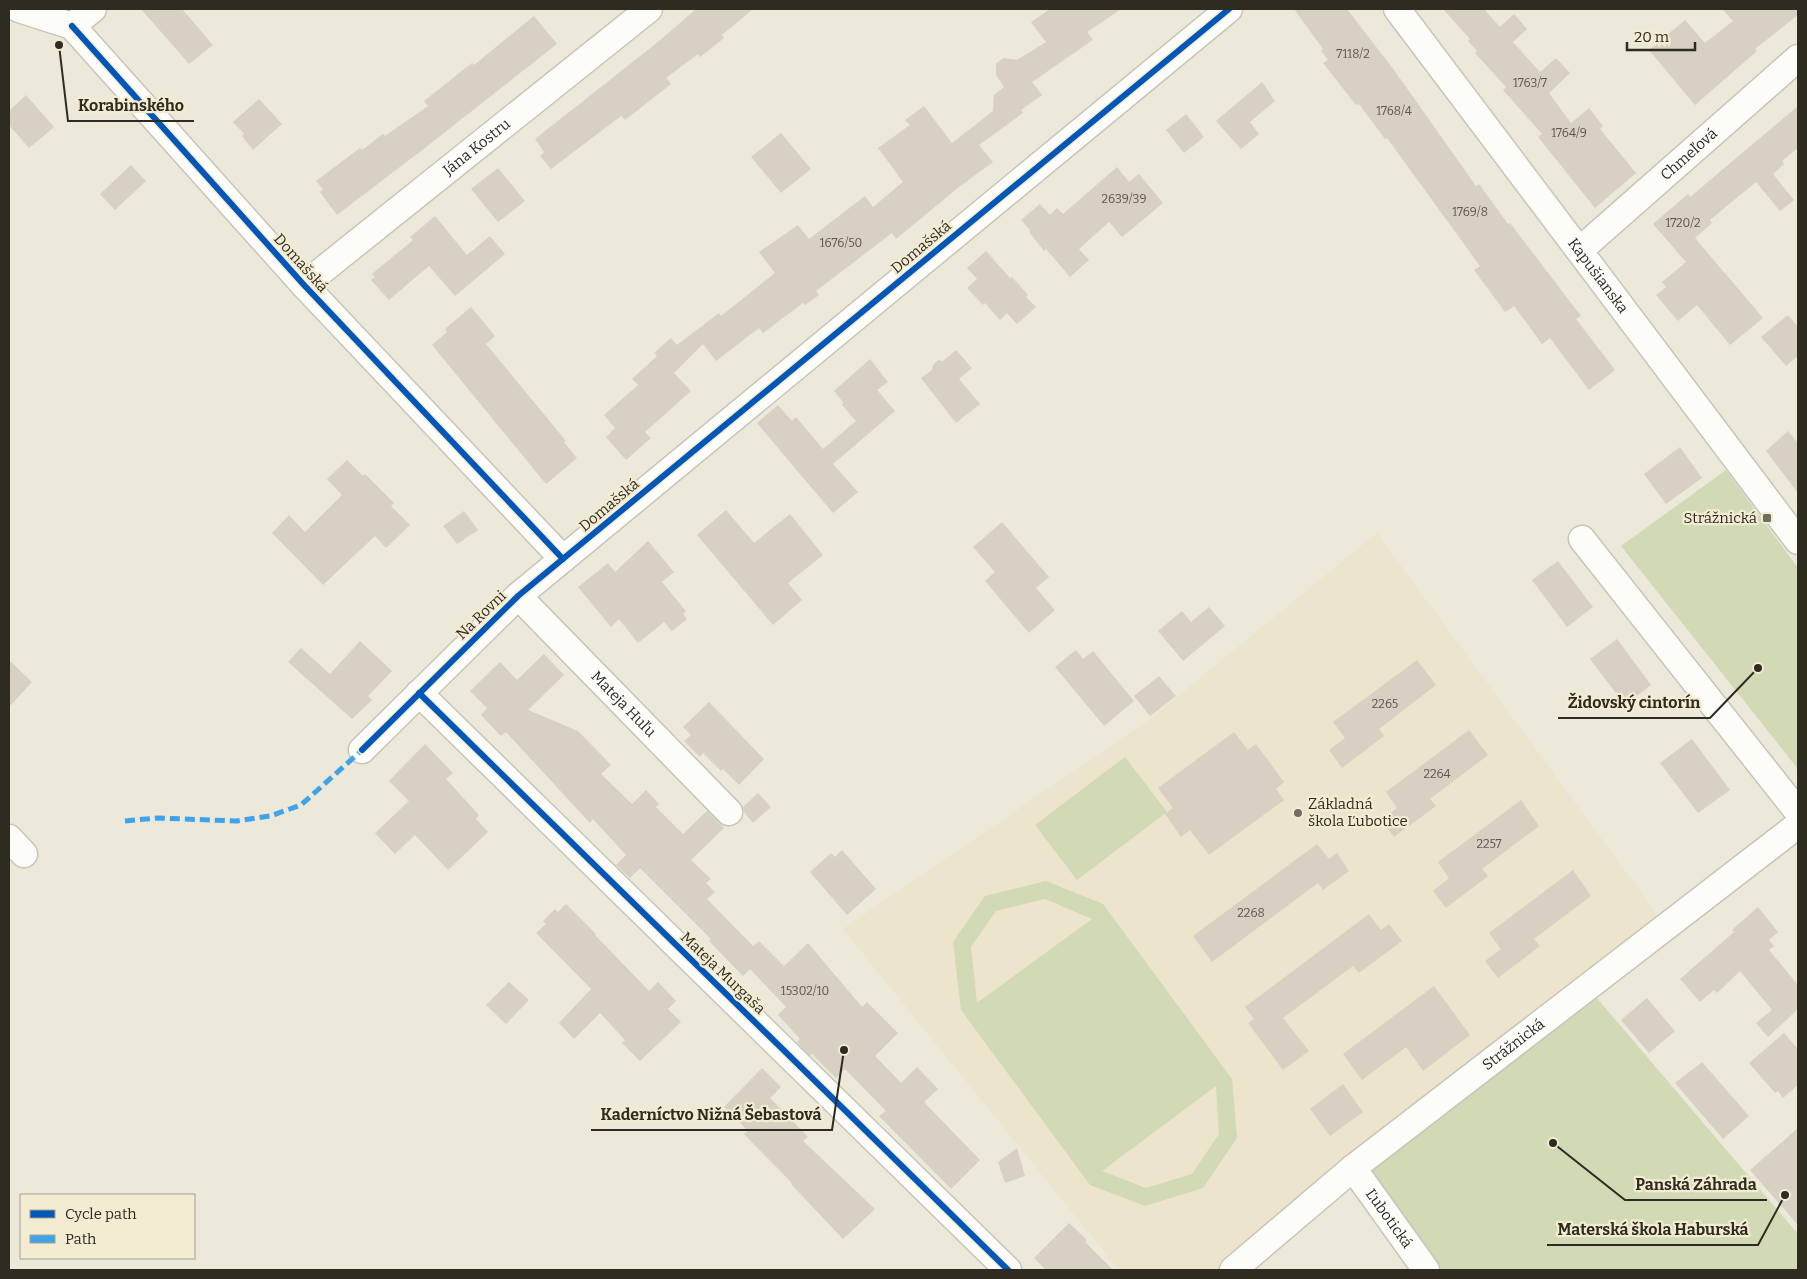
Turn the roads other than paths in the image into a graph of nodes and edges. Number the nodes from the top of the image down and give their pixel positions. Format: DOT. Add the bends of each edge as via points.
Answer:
graph roads {
  1 [pos="19,9"];
  2 [pos="93,9"];
  3 [pos="649,9"];
  4 [pos="1229,9"];
  5 [pos="1397,9"];
  6 [pos="72,26"];
  7 [pos="1798,58"];
  8 [pos="1580,250"];
  9 [pos="304,285"];
  10 [pos="1582,539"];
  11 [pos="1798,541"];
  12 [pos="563,559"];
  13 [pos="518,596"];
  14 [pos="420,693"];
  15 [pos="362,750"];
  16 [pos="729,812"];
  17 [pos="1798,812"];
  18 [pos="1798,825"];
  19 [pos="1353,1168"];
  20 [pos="1008,1270"];
  21 [pos="1233,1270"];
  22 [pos="1426,1270"];
  1 -- 6 [label="street"];
  2 -- 6 [label="street"];
  3 -- 9 [label="street, Jána Kostru"];
  4 -- 12 [label="street, Domašská"];
  5 -- 8 [label="street, Kapušianska"];
  6 -- 9 [label="street, Domašská"];
  7 -- 8 [label="street, Chmeľová"];
  8 -- 11 [label="street, Kapušianska"];
  9 -- 12 [label="street, Domašská"];
  10 -- 17 [label="street"];
  12 -- 13 [label="street, Na Rovni"];
  13 -- 14 [label="street, Na Rovni"];
  13 -- 16 [label="street, Mateja Huľu"];
  14 -- 15 [label="street, Na Rovni"];
  14 -- 20 [label="street, Mateja Murgaša"];
  18 -- 19 [label="street, Strážnická"];
  19 -- 21 [label="street, Strážnická"];
  19 -- 22 [label="street, Ľubotická"];
}
